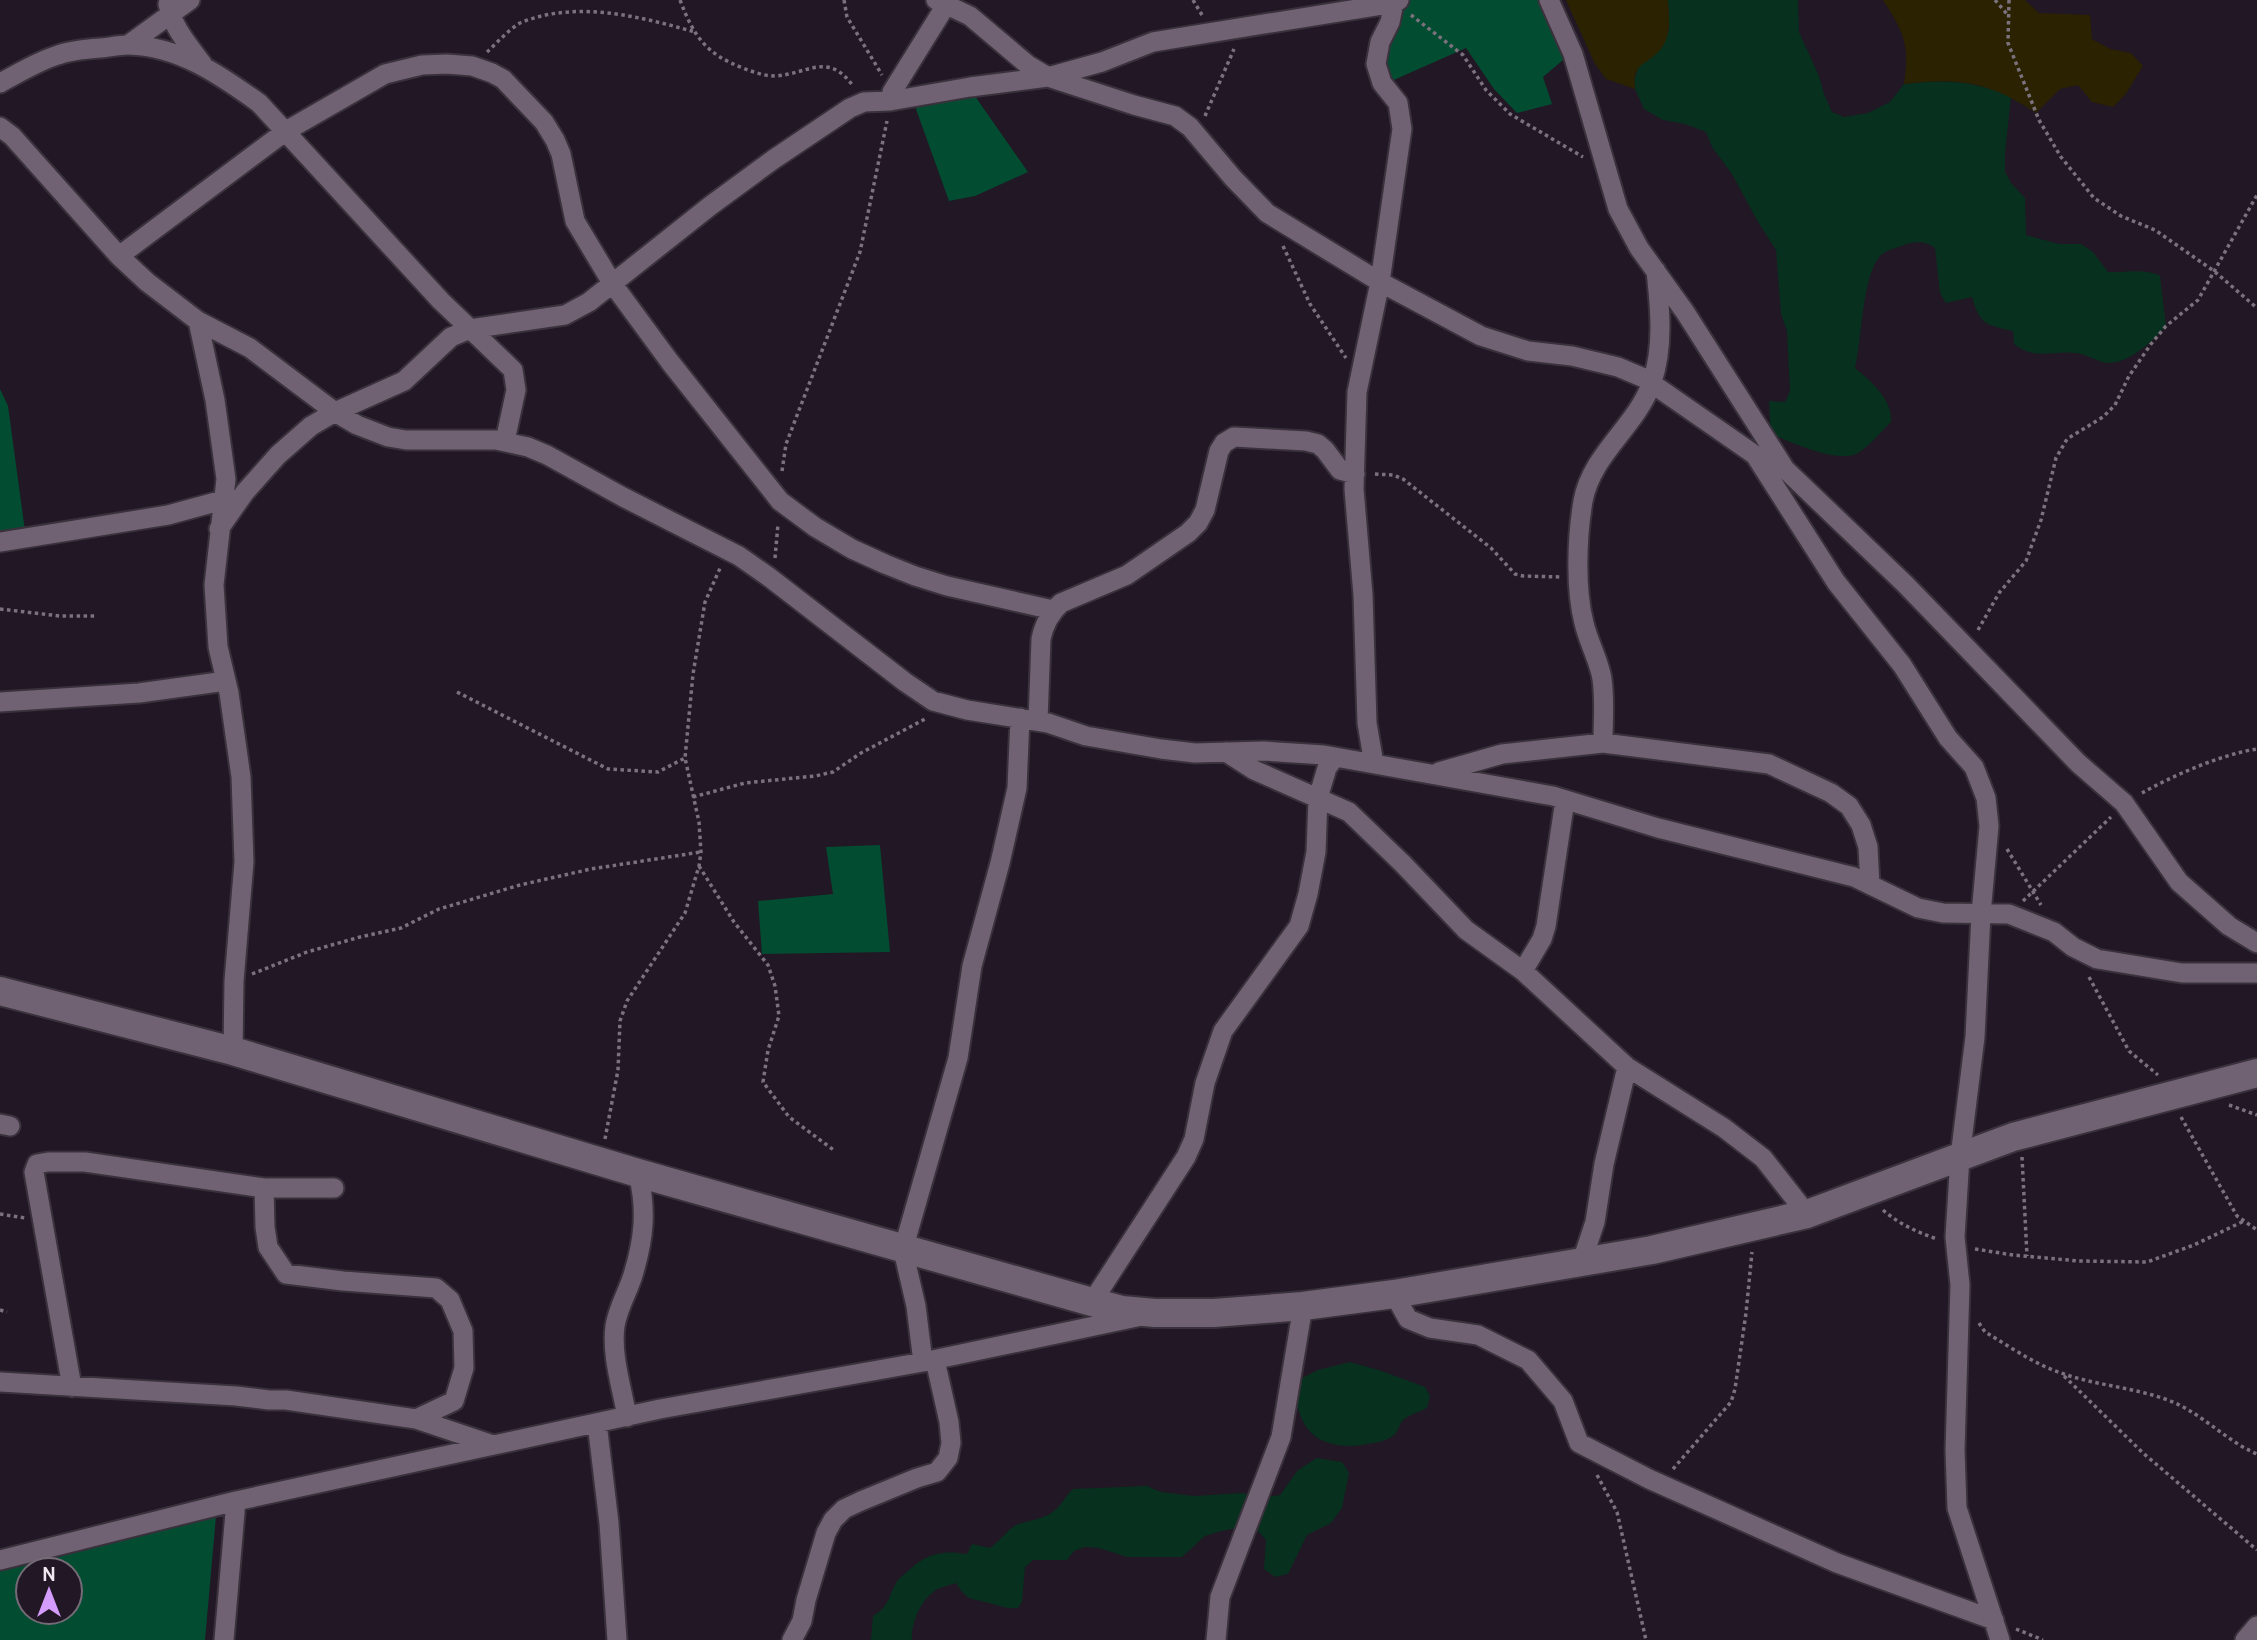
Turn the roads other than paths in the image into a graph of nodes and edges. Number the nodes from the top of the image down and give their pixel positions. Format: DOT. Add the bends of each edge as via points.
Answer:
graph roads {
  1 [pos="190,0"];
  2 [pos="1549,0"];
  3 [pos="1397,1"];
  4 [pos="941,2"];
  5 [pos="169,7"];
  6 [pos="128,45"];
  7 [pos="203,65"];
  8 [pos="1048,77"];
  9 [pos="0,83"];
  10 [pos="891,96"];
  11 [pos="0,127"];
  12 [pos="286,131"];
  13 [pos="119,256"];
  14 [pos="1656,271"];
  15 [pos="1380,282"];
  16 [pos="612,283"];
  17 [pos="198,321"];
  18 [pos="470,329"];
  19 [pos="1652,383"];
  20 [pos="335,412"];
  21 [pos="505,441"];
  22 [pos="1755,455"];
  23 [pos="1786,470"];
  24 [pos="1355,474"];
  25 [pos="223,500"];
  26 [pos="219,528"];
  27 [pos="0,542"];
  28 [pos="1053,610"];
  29 [pos="226,681"];
  30 [pos="0,702"];
  31 [pos="1029,720"];
  32 [pos="1603,743"];
  33 [pos="1226,752"];
  34 [pos="1335,757"];
  35 [pos="1374,764"];
  36 [pos="1434,774"];
  37 [pos="1318,798"];
  38 [pos="1565,800"];
  39 [pos="1870,884"];
  40 [pos="1981,914"];
  41 [pos="2257,943"];
  42 [pos="1523,971"];
  43 [pos="2257,973"];
  44 [pos="0,990"];
  45 [pos="233,1051"];
  46 [pos="1628,1067"];
  47 [pos="2257,1073"];
  48 [pos="1960,1157"];
  49 [pos="638,1173"];
  50 [pos="264,1188"];
  51 [pos="334,1188"];
  52 [pos="1807,1214"];
  53 [pos="903,1250"];
  54 [pos="1581,1261"];
  55 [pos="1394,1294"];
  56 [pos="1092,1302"];
  57 [pos="1303,1306"];
  58 [pos="1155,1313"];
  59 [pos="929,1361"];
  60 [pos="0,1382"];
  61 [pos="72,1387"];
  62 [pos="627,1417"];
  63 [pos="416,1419"];
  64 [pos="597,1423"];
  65 [pos="494,1445"];
  66 [pos="236,1501"];
  67 [pos="0,1560"];
  68 [pos="1994,1620"];
  69 [pos="2257,1626"];
  70 [pos="224,1640"];
  71 [pos="617,1640"];
  72 [pos="792,1640"];
  73 [pos="1216,1640"];
  74 [pos="2000,1640"];
  75 [pos="2245,1640"];
  1 -- 5 [label="street"];
  2 -- 14 [label="street" via="1573,54 1618,209"];
  3 -- 8 [label="street" via="1153,42"];
  3 -- 15 [label="street" via="1376,64 1382,83 1398,103 1402,129"];
  4 -- 8 [label="street" via="970,16"];
  4 -- 10 [label="street"];
  5 -- 6 [label="street"];
  5 -- 7 [label="street"];
  6 -- 7 [label="street" via="158,49"];
  6 -- 9 [label="street" via="58,55"];
  7 -- 12 [label="street" via="260,103"];
  8 -- 10 [label="street"];
  8 -- 15 [label="street" via="1175,116 1267,213"];
  10 -- 16 [label="street" via="850,108 774,159"];
  11 -- 13 [label="street"];
  12 -- 13 [label="street"];
  12 -- 16 [label="street" via="385,74 422,65 472,66 503,79 544,122 561,154 575,221"];
  12 -- 18 [label="street"];
  13 -- 17 [label="street"];
  14 -- 19 [label="street" via="1661,322"];
  14 -- 23 [label="street"];
  15 -- 19 [label="street" via="1480,336 1528,351 1618,367"];
  15 -- 24 [label="street" via="1357,392"];
  16 -- 18 [label="street" via="565,315"];
  16 -- 28 [label="street" via="780,501 852,549 884,564 947,586"];
  17 -- 20 [label="street" via="250,348"];
  17 -- 25 [label="street" via="219,426 226,479"];
  18 -- 20 [label="street" via="444,342 404,381"];
  18 -- 21 [label="street" via="513,370 516,390"];
  19 -- 22 [label="street"];
  19 -- 32 [label="street" via="1598,464 1583,502 1577,577 1589,645 1602,678"];
  20 -- 21 [label="street" via="388,437"];
  20 -- 26 [label="street" via="278,455"];
  21 -- 31 [label="street" via="547,455 738,556 933,701"];
  22 -- 23 [label="street"];
  22 -- 40 [label="street" via="1836,582 1902,665 1948,738 1974,767 1986,798 1989,826"];
  23 -- 41 [label="street" via="2124,803 2179,881 2229,926"];
  24 -- 28 [label="street" via="1340,470 1318,444 1234,437 1219,451 1205,510 1193,528 1127,575"];
  24 -- 35 [label="street" via="1367,723"];
  25 -- 26 [label="street"];
  25 -- 27 [label="street" via="168,515"];
  26 -- 29 [label="street" via="214,585 218,647"];
  28 -- 31 [label="street" via="1043,627"];
  29 -- 30 [label="street" via="139,693"];
  29 -- 45 [label="street" via="241,777 243,862"];
  31 -- 33 [label="street" via="1161,749"];
  31 -- 53 [label="street" via="1000,863 972,966 958,1059"];
  32 -- 36 [label="street" via="1502,754"];
  32 -- 39 [label="street" via="1769,764 1832,793 1849,806 1861,825 1868,847"];
  33 -- 34 [label="street"];
  33 -- 37 [label="street" via="1254,770"];
  34 -- 35 [label="street"];
  34 -- 37 [label="street"];
  35 -- 36 [label="street"];
  36 -- 38 [label="street"];
  37 -- 42 [label="street" via="1349,812 1466,930"];
  37 -- 56 [label="street" via="1316,852 1299,926 1223,1031 1186,1157"];
  38 -- 39 [label="street"];
  38 -- 42 [label="street" via="1546,926"];
  39 -- 40 [label="street" via="1917,908"];
  40 -- 43 [label="street" via="2009,914 2054,932 2097,959 2182,973"];
  40 -- 48 [label="street" via="1975,1037"];
  42 -- 46 [label="street"];
  44 -- 45 [label="street"];
  45 -- 49 [label="street"];
  46 -- 52 [label="street" via="1747,1144"];
  46 -- 54 [label="street" via="1595,1222"];
  47 -- 48 [label="street" via="2021,1135"];
  48 -- 52 [label="street"];
  48 -- 68 [label="street" via="1957,1508"];
  49 -- 53 [label="street"];
  49 -- 62 [label="street" via="644,1199 641,1242 619,1308 614,1341"];
  50 -- 51 [label="street"];
  50 -- 61 [label="street" via="85,1161 37,1164 34,1172"];
  50 -- 63 [label="street" via="268,1247 286,1274 436,1288 450,1300 463,1331 464,1368 454,1401"];
  52 -- 54 [label="street" via="1652,1250"];
  53 -- 56 [label="street"];
  53 -- 59 [label="street"];
  54 -- 55 [label="street"];
  55 -- 57 [label="street"];
  55 -- 68 [label="street" via="1408,1319 1430,1328 1478,1335 1528,1360 1563,1401 1579,1443 1837,1563"];
  56 -- 58 [label="street"];
  57 -- 58 [label="street"];
  57 -- 73 [label="street" via="1281,1437 1220,1597"];
  58 -- 59 [label="street"];
  59 -- 62 [label="street"];
  59 -- 72 [label="street" via="949,1422 948,1458 937,1472 861,1501 833,1520"];
  60 -- 61 [label="street"];
  61 -- 63 [label="street" via="286,1399"];
  62 -- 64 [label="street"];
  63 -- 65 [label="street"];
  64 -- 65 [label="street"];
  64 -- 71 [label="street" via="610,1523"];
  65 -- 66 [label="street"];
  66 -- 67 [label="street"];
  66 -- 70 [label="street"];
  68 -- 74 [label="street"];
  69 -- 75 [label="street"];
}
